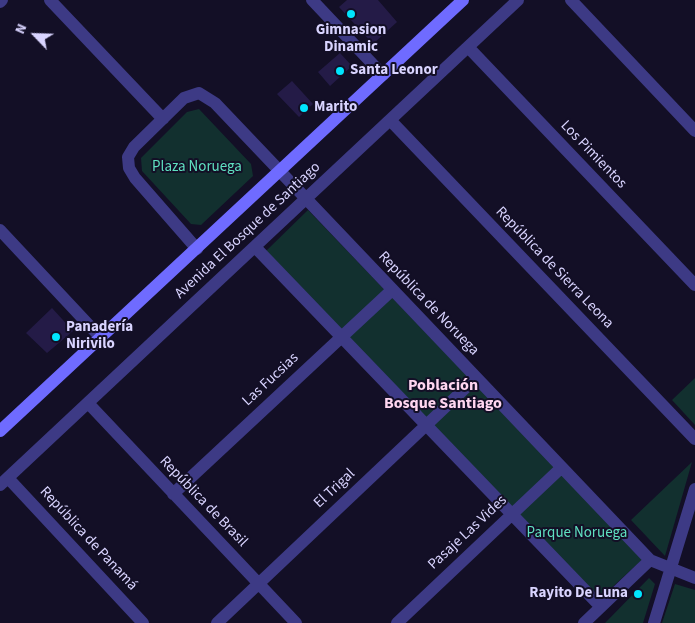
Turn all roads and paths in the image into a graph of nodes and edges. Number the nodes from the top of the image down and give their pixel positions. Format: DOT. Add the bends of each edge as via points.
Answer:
graph roads {
  1 [pos="50,0"];
  2 [pos="312,0"];
  3 [pos="463,0"];
  4 [pos="518,0"];
  5 [pos="571,0"];
  6 [pos="468,47"];
  7 [pos="383,75"];
  8 [pos="163,119"];
  9 [pos="390,120"];
  10 [pos="695,131"];
  11 [pos="279,172"];
  12 [pos="306,200"];
  13 [pos="0,230"];
  14 [pos="255,247"];
  15 [pos="197,248"];
  16 [pos="695,285"];
  17 [pos="392,290"];
  18 [pos="341,337"];
  19 [pos="101,338"];
  20 [pos="476,378"];
  21 [pos="88,403"];
  22 [pos="426,426"];
  23 [pos="0,431"];
  24 [pos="695,439"];
  25 [pos="561,468"];
  26 [pos="4,482"];
  27 [pos="695,489"];
  28 [pos="173,494"];
  29 [pos="511,514"];
  30 [pos="650,560"];
  31 [pos="670,570"];
  32 [pos="695,578"];
  33 [pos="259,583"];
  34 [pos="601,607"];
  35 [pos="143,623"];
  36 [pos="216,623"];
  37 [pos="296,623"];
  38 [pos="397,623"];
  39 [pos="584,623"];
  40 [pos="654,623"];
  1 -- 8 [label="street"];
  2 -- 7 [label="street"];
  3 -- 7 [label="main road, Avenida El Bosque de Santiago"];
  4 -- 6 [label="street, Avenida El Bosque de Santiago"];
  5 -- 10 [label="street"];
  6 -- 9 [label="street, Avenida El Bosque de Santiago"];
  6 -- 16 [label="street, Los Pimientos"];
  7 -- 11 [label="main road, Avenida El Bosque de Santiago"];
  8 -- 11 [label="street, República de Noruega" via="189,95 204,94"];
  8 -- 15 [label="street, República de Noruega" via="130,151 129,168"];
  9 -- 12 [label="street, Avenida El Bosque de Santiago"];
  9 -- 24 [label="street, República de Sierra Leona"];
  11 -- 12 [label="street, República de Noruega"];
  11 -- 15 [label="main road, Avenida El Bosque de Santiago"];
  12 -- 14 [label="street, Avenida El Bosque de Santiago"];
  12 -- 17 [label="street, República de Noruega"];
  13 -- 19 [label="street"];
  14 -- 18 [label="street"];
  14 -- 21 [label="street, Avenida El Bosque de Santiago"];
  15 -- 19 [label="main road, Avenida El Bosque de Santiago"];
  17 -- 18 [label="street, Las Fucsias"];
  17 -- 20 [label="street, República de Noruega"];
  18 -- 22 [label="street"];
  18 -- 28 [label="street, Las Fucsias"];
  19 -- 23 [label="main road, Avenida El Bosque de Santiago"];
  20 -- 22 [label="street, El Trigal"];
  20 -- 25 [label="street, República de Noruega"];
  21 -- 26 [label="street, Avenida El Bosque de Santiago"];
  21 -- 28 [label="street, República de Brasil"];
  22 -- 29 [label="street"];
  22 -- 33 [label="street, El Trigal"];
  25 -- 29 [label="street, Pasaje Las Vides"];
  25 -- 30 [label="street, República de Noruega"];
  26 -- 35 [label="street, República de Panamá"];
  27 -- 31 [label="street"];
  28 -- 33 [label="street, República de Brasil"];
  29 -- 34 [label="street"];
  29 -- 38 [label="street, Pasaje Las Vides"];
  30 -- 31 [label="street, República de Noruega"];
  30 -- 34 [label="street"];
  31 -- 32 [label="street, República de Noruega"];
  31 -- 40 [label="street"];
  33 -- 36 [label="street, El Trigal"];
  33 -- 37 [label="street, República de Brasil"];
  34 -- 39 [label="street"];
}
